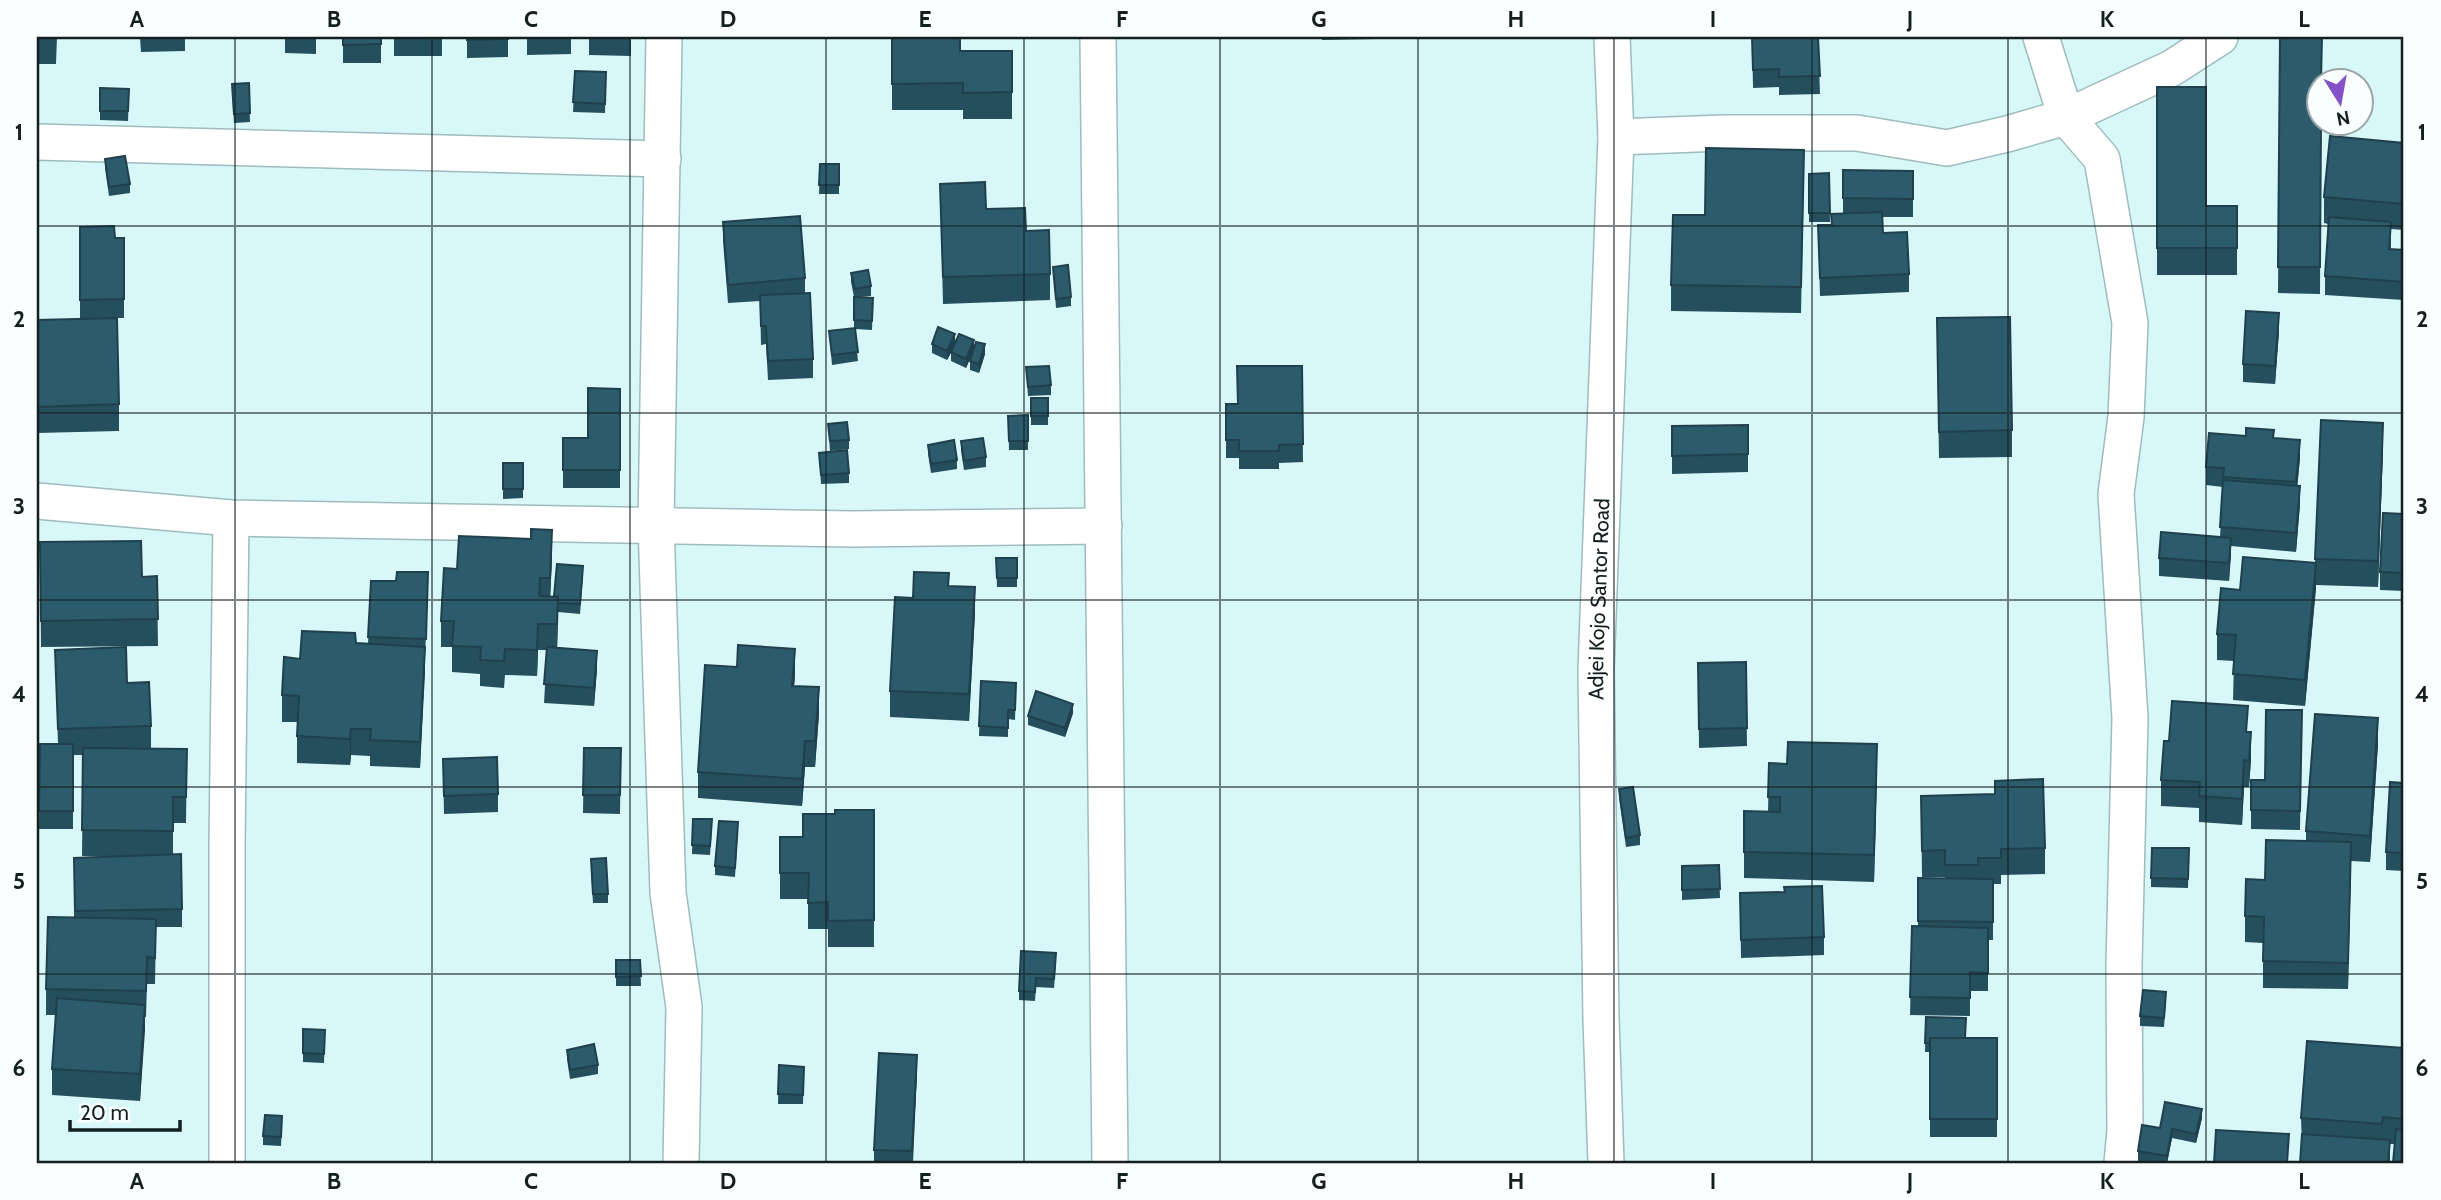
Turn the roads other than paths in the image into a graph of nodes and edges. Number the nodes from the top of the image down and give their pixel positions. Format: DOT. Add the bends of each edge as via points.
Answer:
graph roads {
  1 [pos="664,37"];
  2 [pos="1098,37"];
  3 [pos="1612,37"];
  4 [pos="2041,37"];
  5 [pos="2220,37"];
  6 [pos="2066,117"];
  7 [pos="1616,137"];
  8 [pos="37,142"];
  9 [pos="663,159"];
  10 [pos="37,501"];
  11 [pos="231,517"];
  12 [pos="656,524"];
  13 [pos="1104,526"];
  14 [pos="227,1163"];
  15 [pos="681,1163"];
  16 [pos="1110,1163"];
  17 [pos="1606,1163"];
  18 [pos="2122,1163"];
  1 -- 9 [label="street"];
  2 -- 13 [label="street"];
  3 -- 7 [label="street, Adjei Kojo Santor Road"];
  4 -- 6 [label="street"];
  5 -- 6 [label="street" via="2172,68"];
  6 -- 7 [label="street" via="1947,148 1857,134"];
  6 -- 18 [label="street" via="2102,159 2130,323 2126,417 2116,494 2130,718"];
  7 -- 17 [label="street, Adjei Kojo Santor Road" via="1596,670"];
  8 -- 9 [label="street"];
  9 -- 12 [label="street"];
  10 -- 11 [label="street"];
  11 -- 12 [label="street"];
  11 -- 14 [label="street"];
  12 -- 13 [label="street" via="852,530"];
  12 -- 15 [label="street" via="668,893 684,1007"];
  13 -- 16 [label="street"];
}
